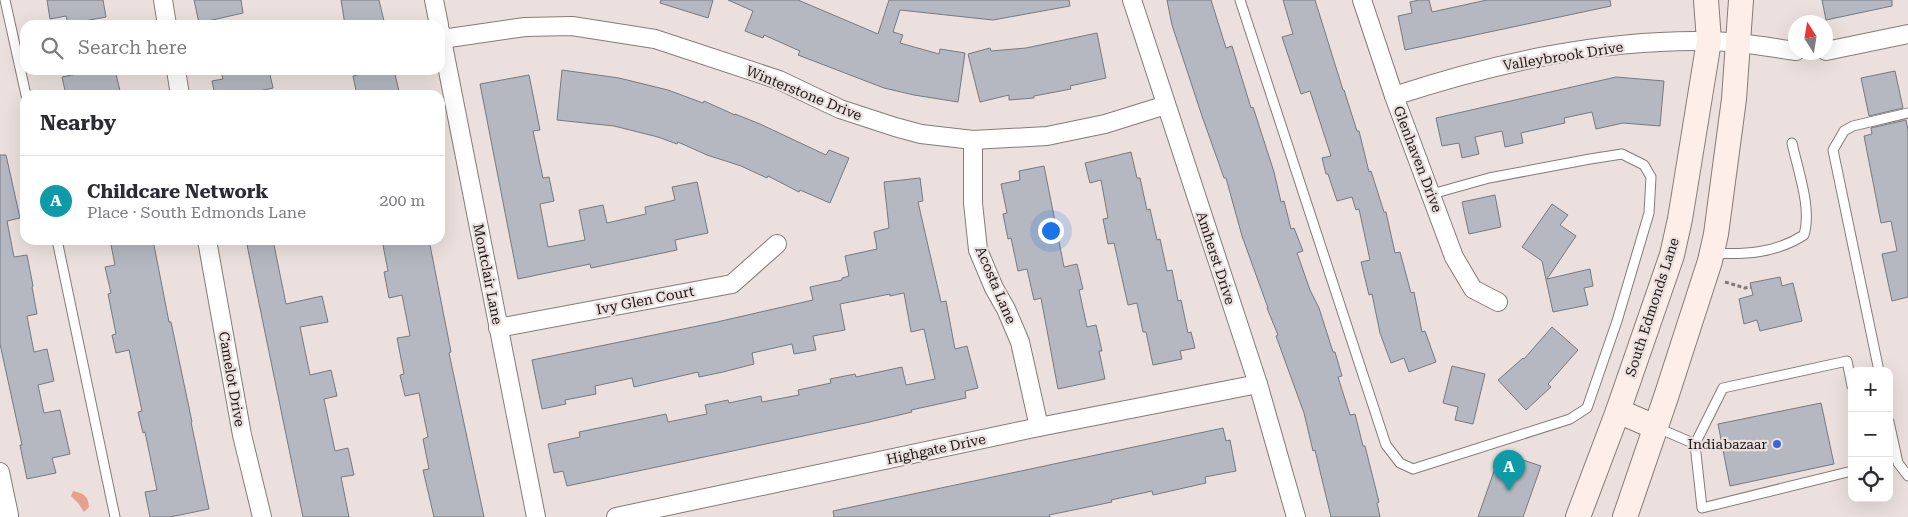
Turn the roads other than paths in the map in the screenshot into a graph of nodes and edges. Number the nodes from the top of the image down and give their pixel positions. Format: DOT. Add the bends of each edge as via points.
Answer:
graph roads {
  1 [pos="6,0"];
  2 [pos="163,0"];
  3 [pos="434,0"];
  4 [pos="1132,0"];
  5 [pos="1240,0"];
  6 [pos="1362,0"];
  7 [pos="1706,0"];
  8 [pos="1741,0"];
  9 [pos="166,20"];
  10 [pos="438,20"];
  11 [pos="445,31"];
  12 [pos="1908,34"];
  13 [pos="1709,41"];
  14 [pos="1738,43"];
  15 [pos="1788,50"];
  16 [pos="1833,50"];
  17 [pos="445,57"];
  18 [pos="20,66"];
  19 [pos="22,75"];
  20 [pos="177,75"];
  21 [pos="25,90"];
  22 [pos="179,90"];
  23 [pos="1394,96"];
  24 [pos="1166,105"];
  25 [pos="1908,113"];
  26 [pos="973,140"];
  27 [pos="1792,143"];
  28 [pos="1432,194"];
  29 [pos="777,244"];
  30 [pos="57,245"];
  31 [pos="208,245"];
  32 [pos="1712,253"];
  33 [pos="1498,302"];
  34 [pos="498,328"];
  35 [pos="1848,367"];
  36 [pos="1878,367"];
  37 [pos="1258,384"];
  38 [pos="1618,411"];
  39 [pos="1039,427"];
  40 [pos="1655,427"];
  41 [pos="1893,440"];
  42 [pos="1695,444"];
  43 [pos="0,472"];
  44 [pos="1848,472"];
  45 [pos="1908,476"];
  46 [pos="7,517"];
  47 [pos="115,517"];
  48 [pos="262,517"];
  49 [pos="536,517"];
  50 [pos="616,517"];
  51 [pos="1296,517"];
  52 [pos="1578,517"];
  53 [pos="1625,517"];
  1 -- 18 [label="lane"];
  2 -- 9 [label="street"];
  3 -- 10 [label="street, Montclair Lane"];
  4 -- 24 [label="street, Amherst Drive"];
  5 -- 28 [label="lane" via="1386,445 1400,464 1413,469 1570,419 1587,408 1649,213 1651,177 1644,165 1622,154 1490,178"];
  6 -- 23 [label="street, Glenhaven Drive"];
  7 -- 13 [label="main road, South Edmonds Lane"];
  8 -- 14 [label="main road"];
  11 -- 26 [label="street, Winterstone Drive" via="572,26 655,38 779,80 840,109 895,128"];
  12 -- 16 [label="street"];
  13 -- 14 [label="street, Valleybrook Drive"];
  13 -- 23 [label="street, Valleybrook Drive" via="1592,48 1491,68"];
  13 -- 38 [label="main road, South Edmonds Lane" via="1672,255"];
  14 -- 15 [label="street, Valleybrook Drive"];
  14 -- 32 [label="main road" via="1733,109"];
  17 -- 34 [label="street, Montclair Lane"];
  19 -- 21 [label="lane"];
  20 -- 22 [label="street"];
  23 -- 28 [label="street, Glenhaven Drive"];
  24 -- 26 [label="street, Winterstone Drive" via="1105,124 1047,136"];
  24 -- 37 [label="street, Amherst Drive"];
  25 -- 36 [label="lane" via="1853,126 1844,131 1833,150"];
  26 -- 39 [label="street, Acosta Lane" via="973,203 978,250 1020,342"];
  27 -- 32 [label="lane" via="1807,212 1804,235 1770,250 1739,255"];
  28 -- 33 [label="street, Glenhaven Drive" via="1454,257 1473,289"];
  29 -- 34 [label="street, Ivy Glen Court" via="732,284"];
  30 -- 47 [label="lane"];
  31 -- 48 [label="street, Camelot Drive" via="242,435"];
  32 -- 40 [label="main road"];
  34 -- 49 [label="street, Montclair Lane"];
  35 -- 42 [label="lane" via="1847,361 1723,388"];
  37 -- 39 [label="street, Highgate Drive"];
  37 -- 51 [label="street, Amherst Drive"];
  38 -- 40 [label="main road"];
  38 -- 52 [label="main road, South Edmonds Lane"];
  39 -- 50 [label="street, Highgate Drive"];
  40 -- 42 [label="lane"];
  40 -- 53 [label="main road"];
  41 -- 45 [label="lane" via="1898,463"];
  42 -- 44 [label="lane" via="1702,508"];
  43 -- 46 [label="street"];
}
